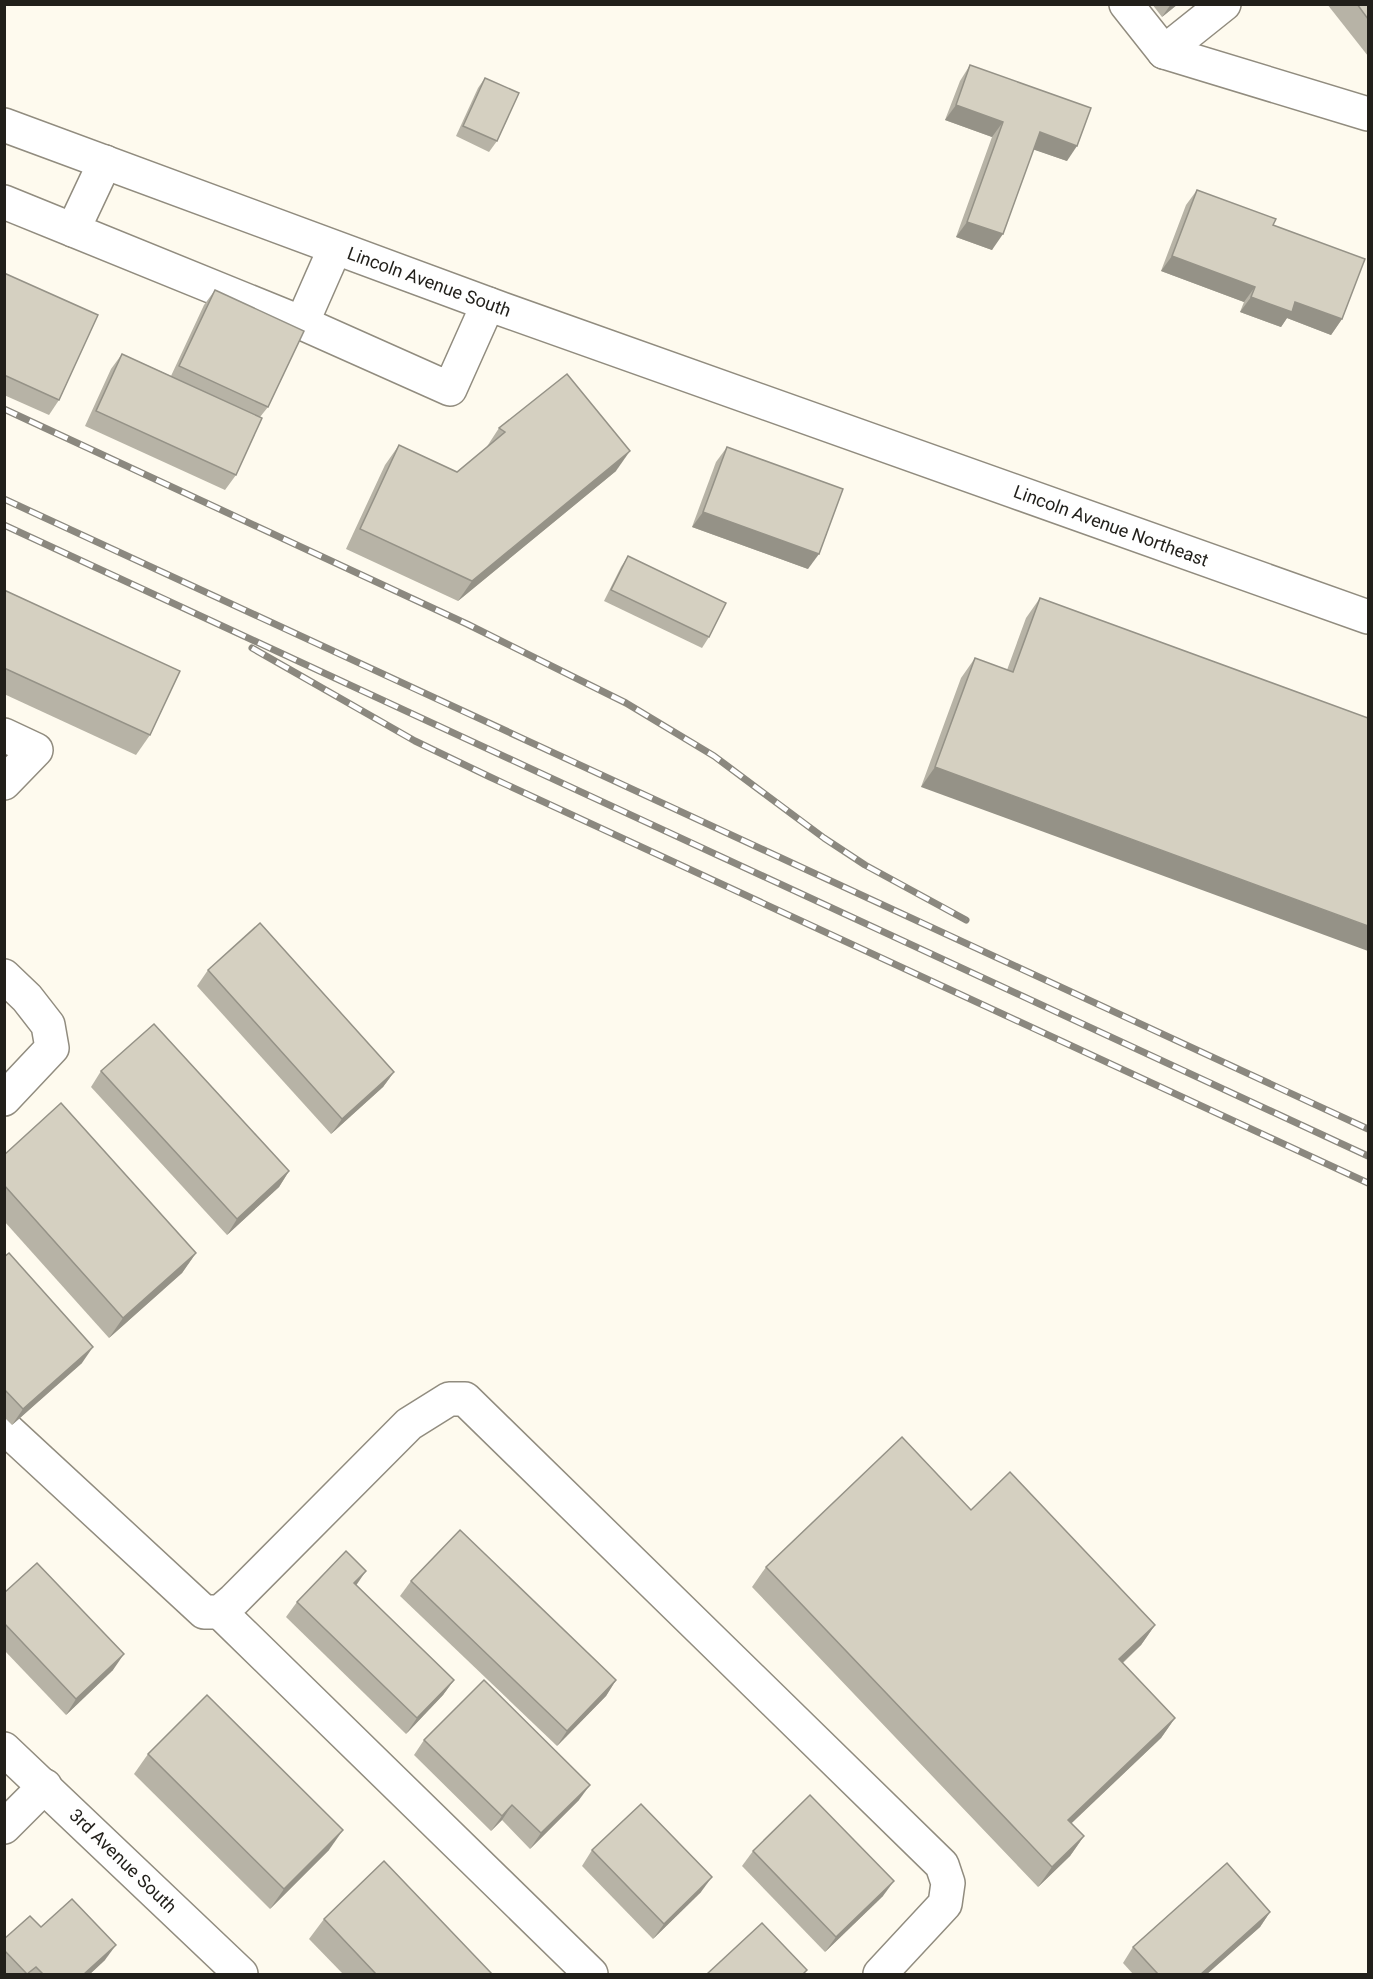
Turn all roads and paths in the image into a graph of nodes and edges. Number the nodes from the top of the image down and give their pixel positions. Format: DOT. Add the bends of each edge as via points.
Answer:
graph roads {
  1 [pos="1126,4"];
  2 [pos="1224,4"];
  3 [pos="1164,52"];
  4 [pos="1368,114"];
  5 [pos="4,125"];
  6 [pos="105,162"];
  7 [pos="4,202"];
  8 [pos="73,230"];
  9 [pos="335,248"];
  10 [pos="488,304"];
  11 [pos="302,323"];
  12 [pos="854,435"];
  13 [pos="1368,617"];
  14 [pos="4,735"];
  15 [pos="4,783"];
  16 [pos="4,976"];
  17 [pos="4,1099"];
  18 [pos="4,1427"];
  19 [pos="220,1612"];
  20 [pos="4,1749"];
  21 [pos="45,1786"];
  22 [pos="4,1827"];
  23 [pos="241,1974"];
  24 [pos="591,1974"];
  25 [pos="880,1974"];
  1 -- 3 [label="street"];
  2 -- 3 [label="street"];
  3 -- 4 [label="street"];
  5 -- 6 [label="street, Lincoln Avenue South"];
  6 -- 8 [label="street"];
  6 -- 9 [label="street, Lincoln Avenue South"];
  7 -- 8 [label="street"];
  8 -- 11 [label="street"];
  9 -- 10 [label="street, Lincoln Avenue South"];
  9 -- 11 [label="street"];
  10 -- 11 [label="street" via="450,389"];
  10 -- 12 [label="street, Lincoln Avenue South"];
  12 -- 13 [label="street, Lincoln Avenue Northeast"];
  14 -- 15 [label="street" via="36,750"];
  16 -- 17 [label="street" via="48,1025 52,1048"];
  18 -- 19 [label="street" via="204,1612"];
  19 -- 24 [label="street"];
  19 -- 25 [label="street" via="409,1424 449,1399 465,1399 942,1865 948,1883 945,1904"];
  20 -- 21 [label="street, 3rd Avenue South"];
  21 -- 22 [label="street"];
  21 -- 23 [label="street, 3rd Avenue South"];
}
